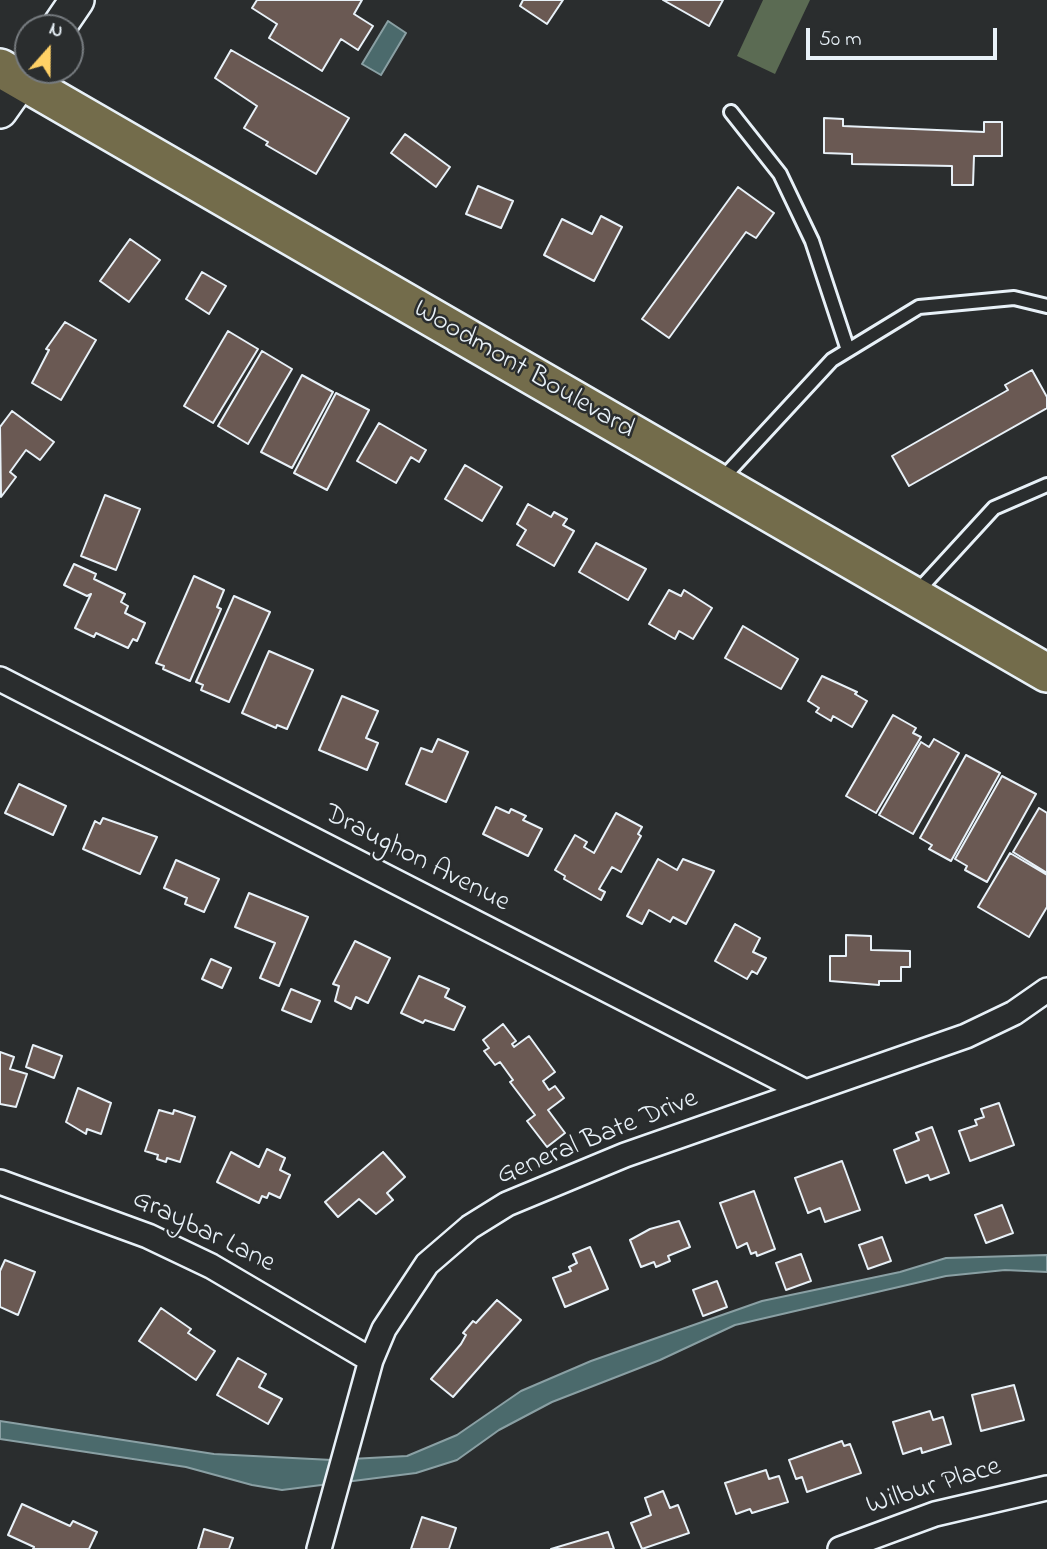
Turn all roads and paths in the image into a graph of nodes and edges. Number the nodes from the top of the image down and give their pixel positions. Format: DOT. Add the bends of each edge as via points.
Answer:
graph roads {
  1 [pos="14,80"];
  2 [pos="36,84"];
  3 [pos="0,111"];
  4 [pos="731,112"];
  5 [pos="1047,306"];
  6 [pos="848,350"];
  7 [pos="718,484"];
  8 [pos="1047,485"];
  9 [pos="913,596"];
  10 [pos="1047,673"];
  11 [pos="0,679"];
  12 [pos="1047,990"];
  13 [pos="806,1092"];
  14 [pos="0,1182"];
  15 [pos="370,1360"];
  16 [pos="1047,1488"];
  17 [pos="318,1549"];
  18 [pos="840,1549"];
  1 -- 3 [label="street"];
  2 -- 7 [label="main road, Woodmont Boulevard"];
  4 -- 6 [label="lane" via="790,195 812,241"];
  5 -- 6 [label="lane" via="1014,298 919,307"];
  6 -- 7 [label="lane" via="832,360"];
  7 -- 9 [label="main road, Woodmont Boulevard"];
  8 -- 9 [label="lane" via="994,508"];
  9 -- 10 [label="main road, Woodmont Boulevard"];
  11 -- 13 [label="street, Draughon Avenue"];
  12 -- 13 [label="street, General Bate Drive" via="966,1036"];
  13 -- 15 [label="street, General Bate Drive" via="625,1155 545,1187 489,1216 427,1264 390,1319"];
  14 -- 15 [label="street, Graybar Lane" via="148,1236 211,1266"];
  15 -- 17 [label="street, General Bate Drive"];
  16 -- 18 [label="street, Wilbur Place" via="935,1514"];
}
